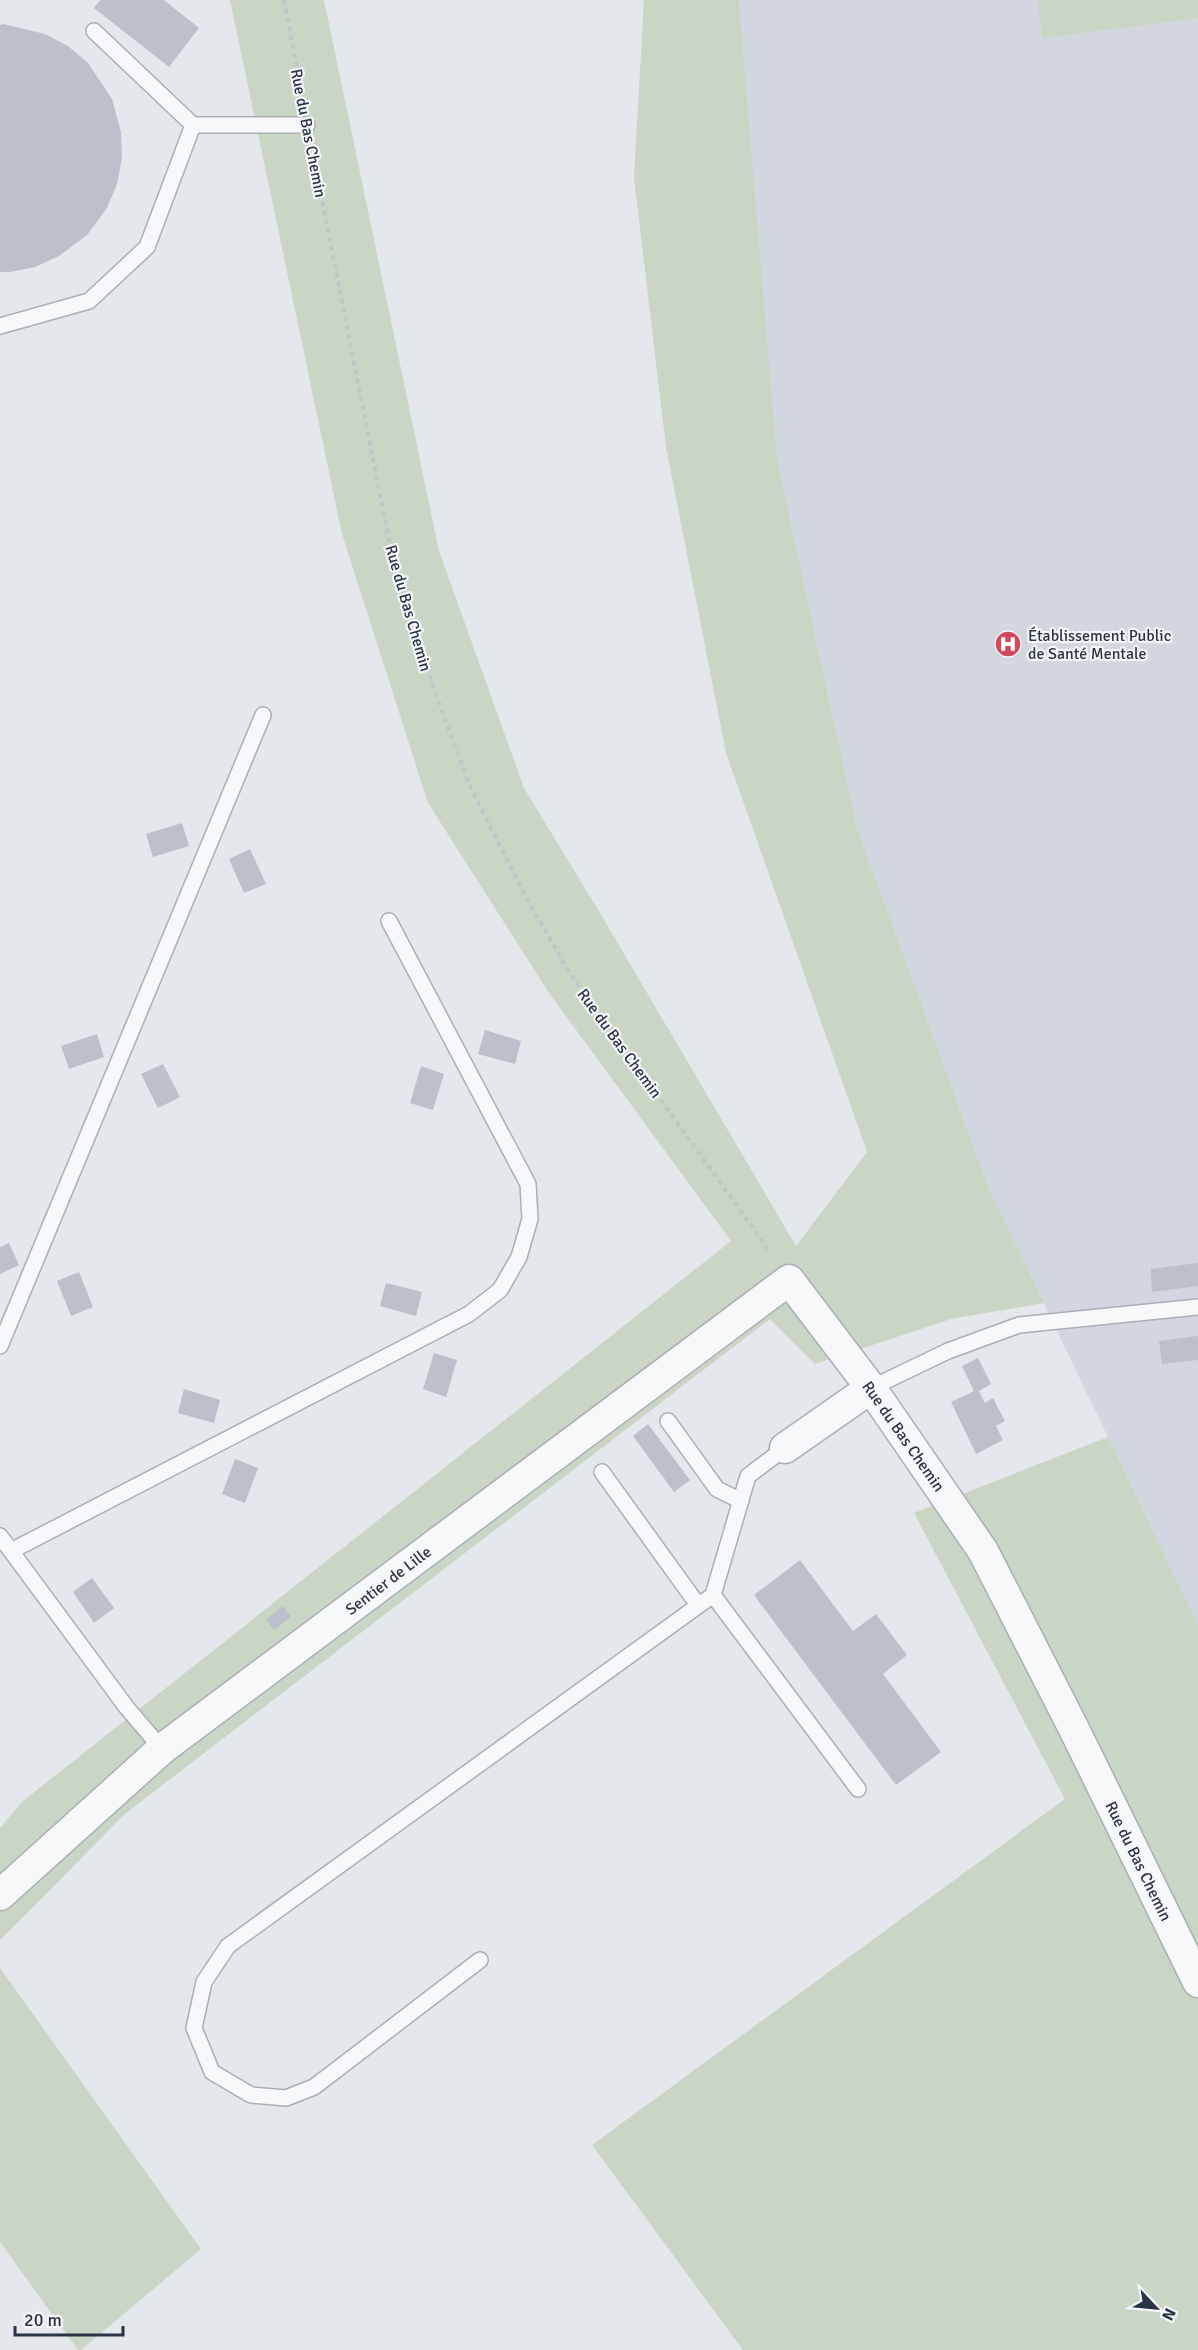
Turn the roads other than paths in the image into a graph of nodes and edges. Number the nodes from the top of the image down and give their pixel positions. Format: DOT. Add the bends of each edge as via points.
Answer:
graph roads {
  1 [pos="94,31"];
  2 [pos="194,124"];
  3 [pos="307,125"];
  4 [pos="0,326"];
  5 [pos="263,715"];
  6 [pos="389,921"];
  7 [pos="789,1280"];
  8 [pos="1198,1307"];
  9 [pos="0,1346"];
  10 [pos="871,1388"];
  11 [pos="668,1421"];
  12 [pos="785,1448"];
  13 [pos="602,1472"];
  14 [pos="741,1501"];
  15 [pos="0,1536"];
  16 [pos="11,1551"];
  17 [pos="713,1595"];
  18 [pos="699,1605"];
  19 [pos="162,1749"];
  20 [pos="858,1789"];
  21 [pos="0,1895"];
  22 [pos="480,1960"];
  23 [pos="1198,1982"];
  1 -- 2 [label="lane"];
  2 -- 3 [label="lane"];
  2 -- 4 [label="lane" via="147,247 89,301"];
  5 -- 9 [label="lane"];
  6 -- 16 [label="lane" via="528,1184 530,1219 519,1257 500,1290 469,1314"];
  7 -- 10 [label="street, Rue du Bas Chemin"];
  7 -- 19 [label="street, Sentier de Lille"];
  8 -- 10 [label="lane" via="1019,1325 948,1351"];
  10 -- 12 [label="street"];
  10 -- 23 [label="street, Rue du Bas Chemin" via="983,1551"];
  11 -- 14 [label="lane" via="717,1489"];
  12 -- 14 [label="lane" via="748,1476"];
  13 -- 18 [label="lane"];
  14 -- 17 [label="lane"];
  15 -- 16 [label="lane"];
  16 -- 19 [label="lane"];
  17 -- 18 [label="lane"];
  17 -- 20 [label="lane"];
  18 -- 22 [label="lane" via="228,1946 204,1982 194,2028 212,2072 251,2095 286,2098 314,2087"];
  19 -- 21 [label="street, Sentier de Lille"];
}
